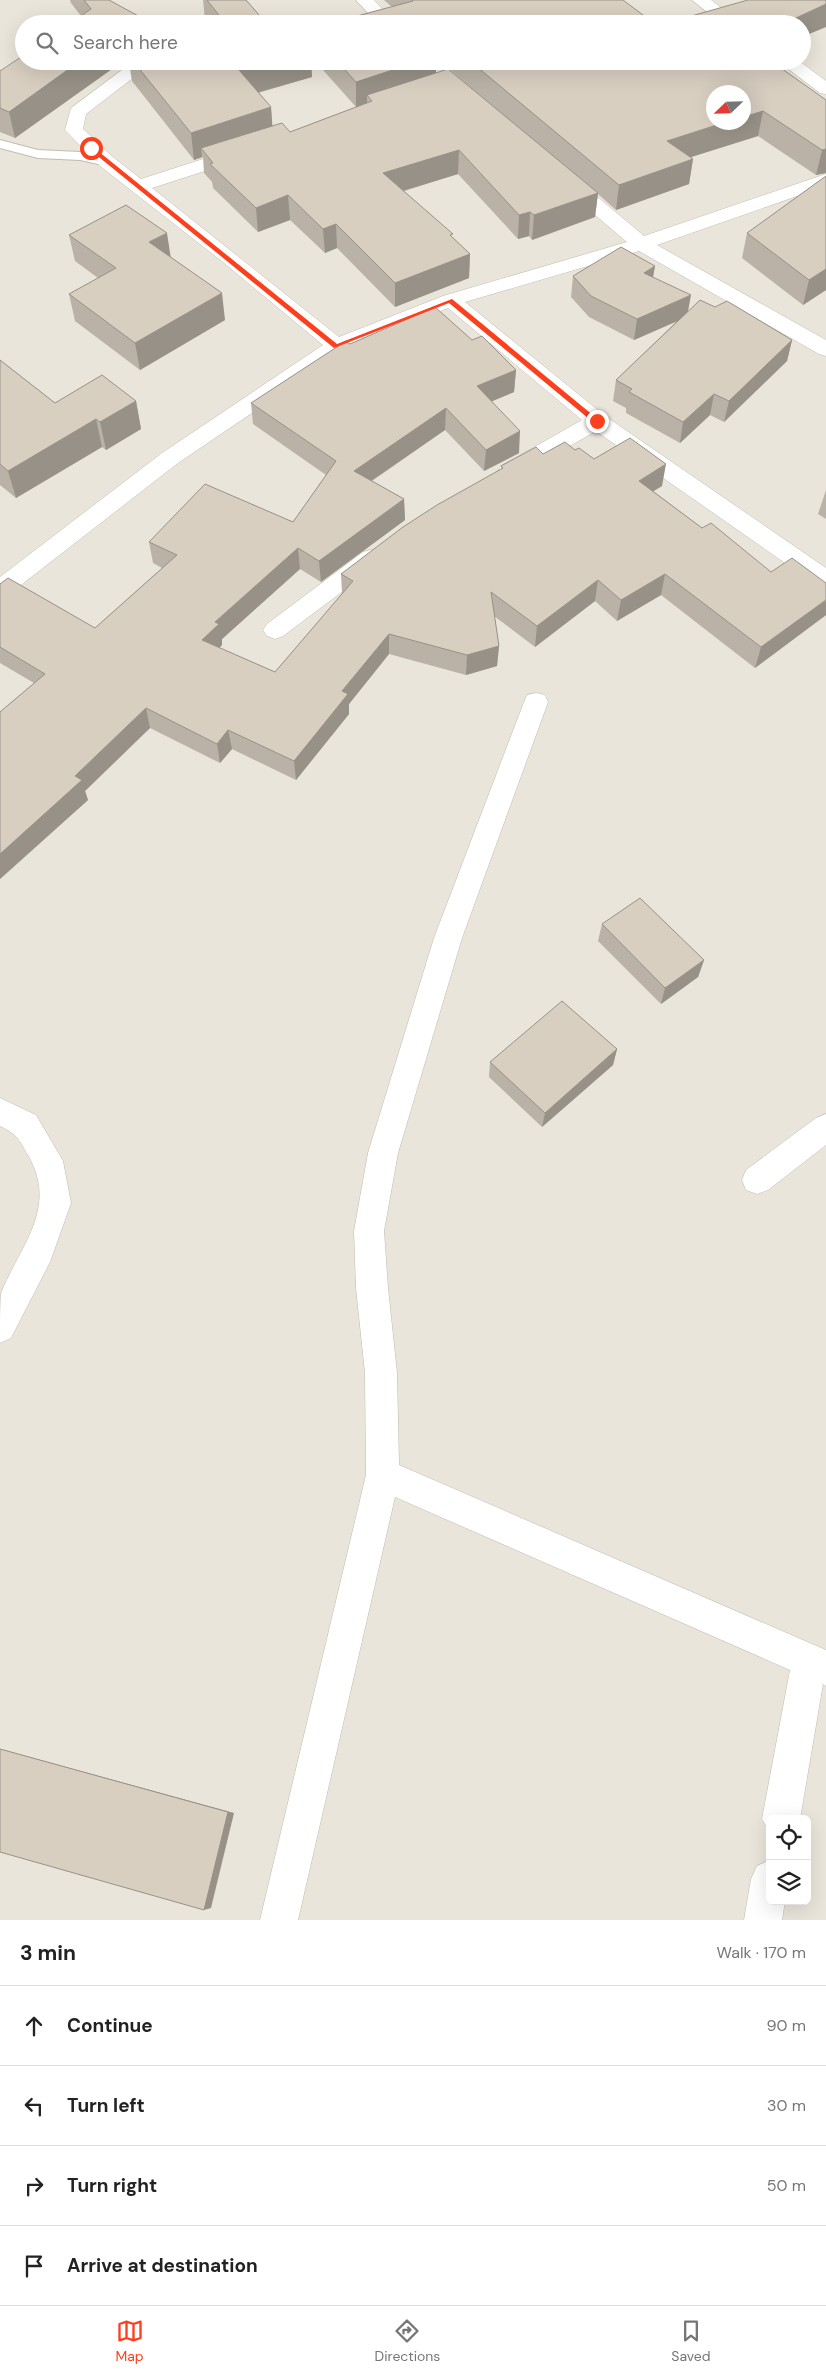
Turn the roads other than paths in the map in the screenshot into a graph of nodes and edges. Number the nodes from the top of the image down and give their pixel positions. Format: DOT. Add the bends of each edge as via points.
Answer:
graph roads {
  1 [pos="364,0"];
  2 [pos="700,0"];
  3 [pos="379,15"];
  4 [pos="721,15"];
  5 [pos="134,70"];
  6 [pos="800,70"];
  7 [pos="826,89"];
  8 [pos="0,144"];
  9 [pos="253,149"];
  10 [pos="106,162"];
  11 [pos="557,173"];
  12 [pos="826,180"];
  13 [pos="140,186"];
  14 [pos="641,244"];
  15 [pos="450,300"];
  16 [pos="337,346"];
  17 [pos="826,349"];
  18 [pos="597,421"];
  19 [pos="492,480"];
  20 [pos="386,547"];
  21 [pos="826,580"];
  22 [pos="0,589"];
  23 [pos="275,630"];
  24 [pos="536,702"];
  25 [pos="0,1111"];
  26 [pos="826,1127"];
  27 [pos="757,1180"];
  28 [pos="0,1327"];
  29 [pos="383,1475"];
  30 [pos="817,1664"];
  31 [pos="782,1815"];
  32 [pos="766,1900"];
  33 [pos="279,1920"];
  34 [pos="762,1920"];
  1 -- 3 [label="street"];
  2 -- 4 [label="street"];
  5 -- 10 [label="street" via="77,112 74,130"];
  6 -- 7 [label="street"];
  8 -- 10 [label="lane" via="38,154 80,156"];
  9 -- 13 [label="street"];
  10 -- 13 [label="street"];
  11 -- 14 [label="street"];
  12 -- 14 [label="street"];
  13 -- 16 [label="street"];
  14 -- 15 [label="street"];
  14 -- 17 [label="street"];
  15 -- 16 [label="street"];
  15 -- 18 [label="street"];
  16 -- 22 [label="street" via="170,458"];
  18 -- 19 [label="street"];
  18 -- 21 [label="street"];
  20 -- 23 [label="street"];
  24 -- 29 [label="street" via="448,938 382,1153 369,1230 381,1373"];
  25 -- 28 [label="street" via="26,1124 48,1161 56,1203 39,1252"];
  26 -- 27 [label="street"];
  29 -- 30 [label="street"];
  29 -- 33 [label="street"];
  30 -- 31 [label="street"];
  32 -- 34 [label="street"];
}
